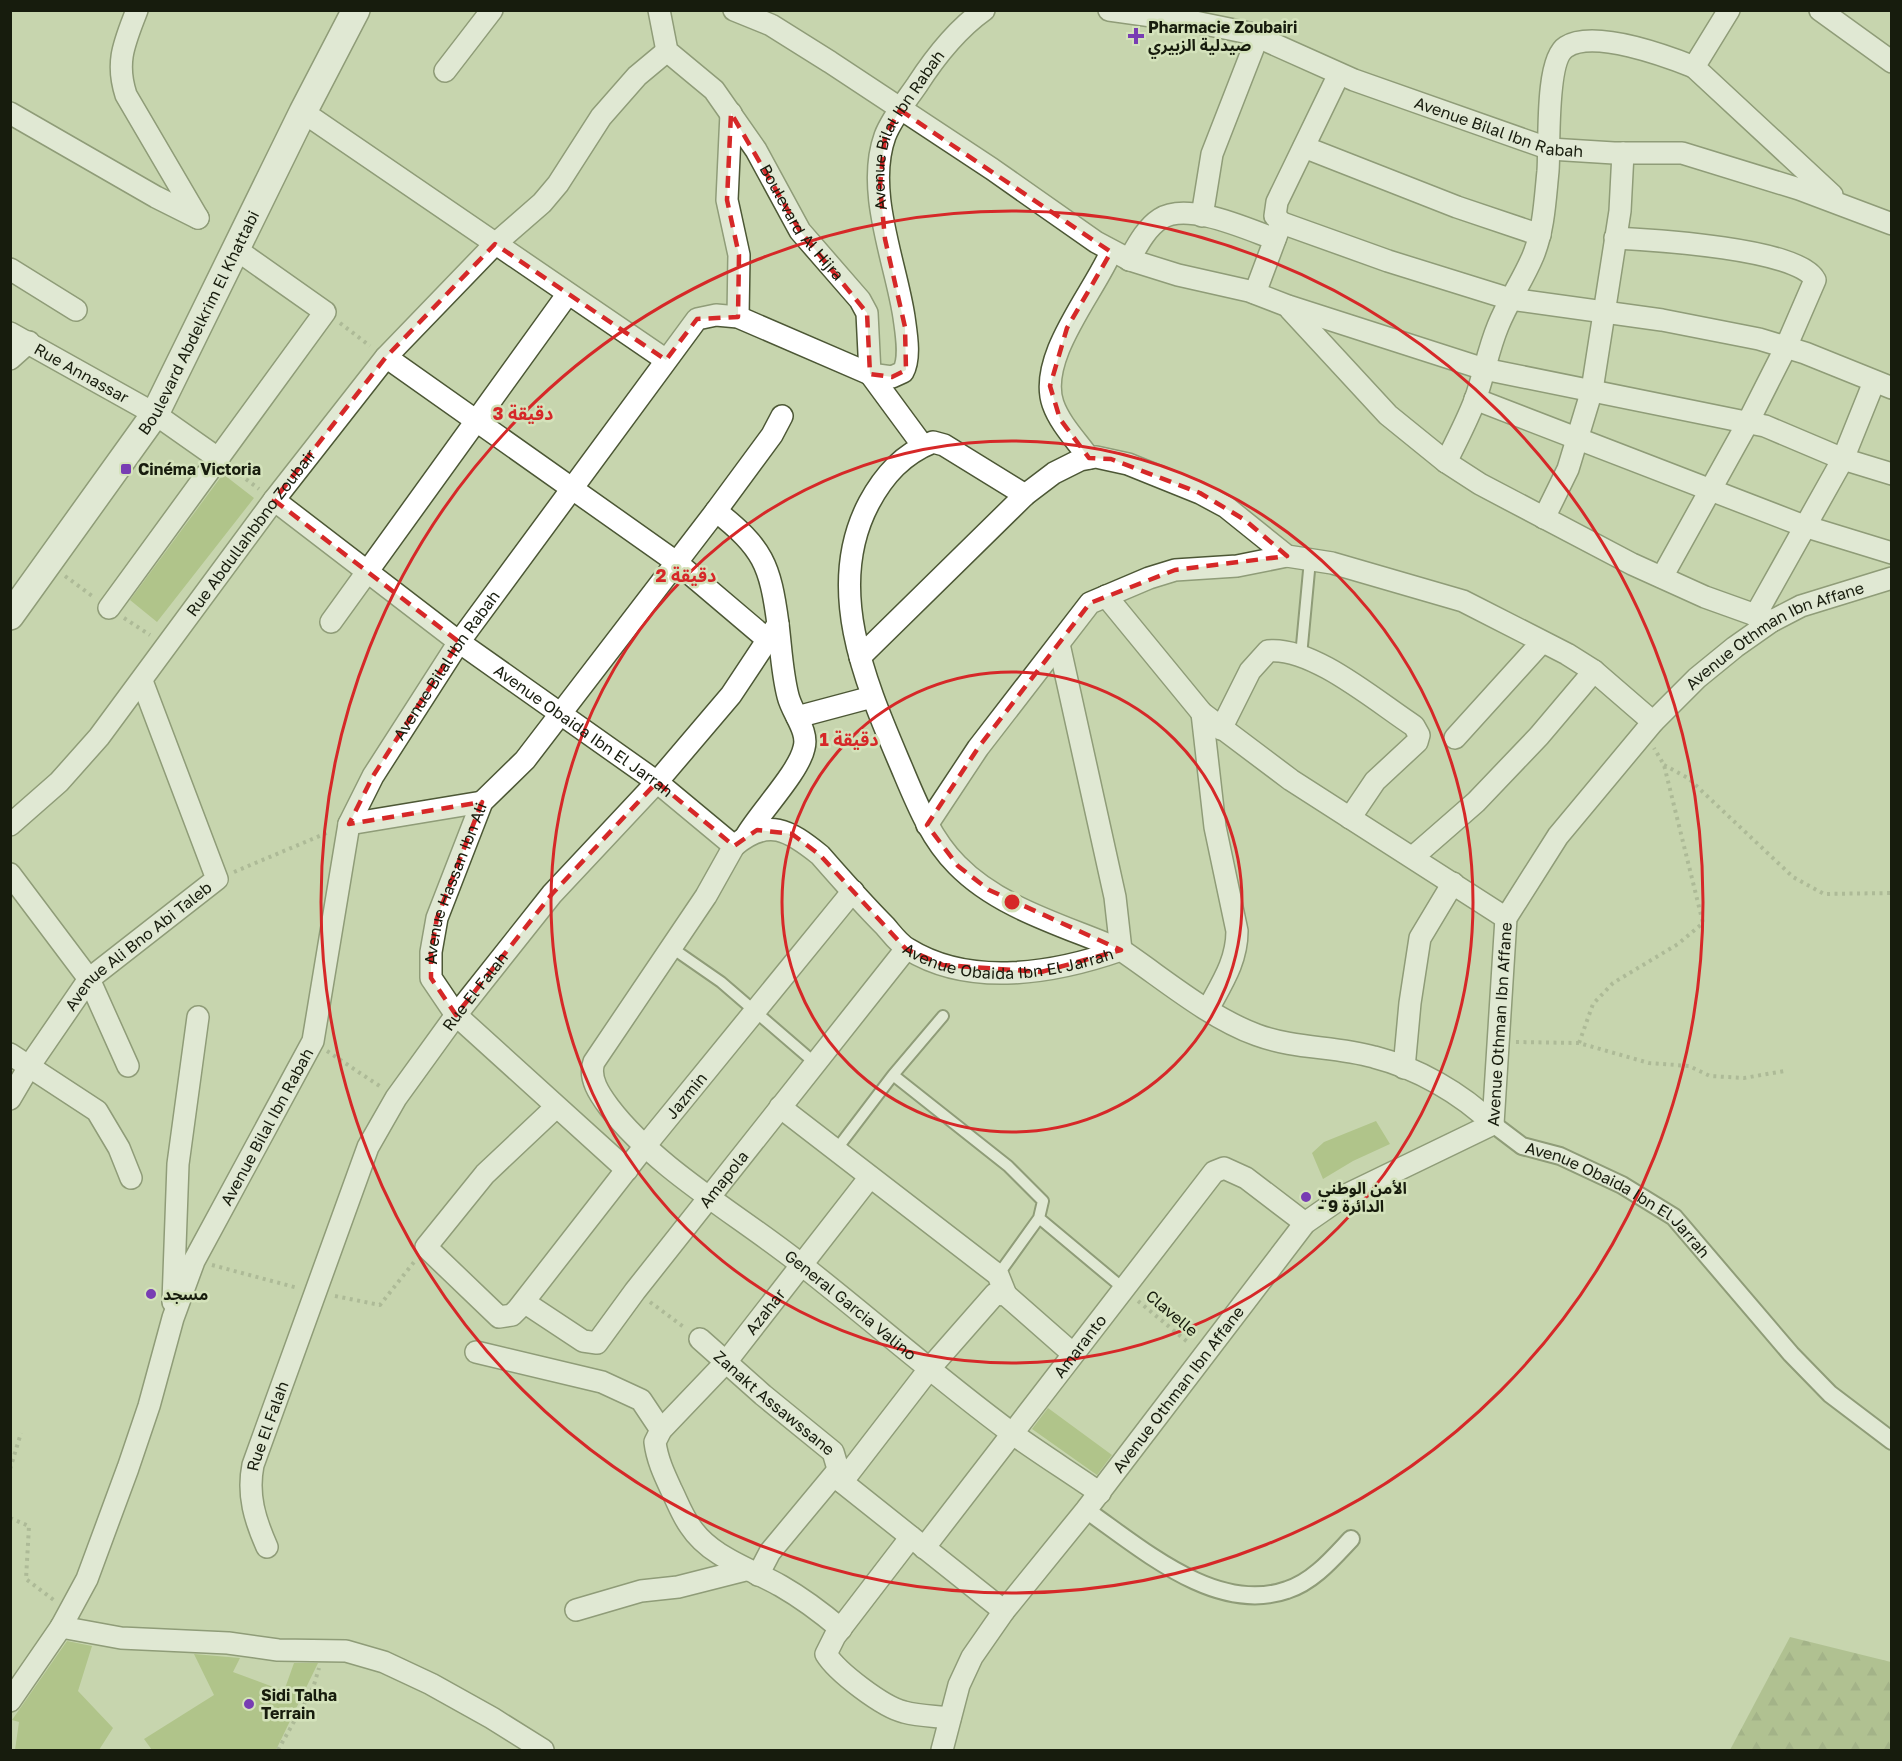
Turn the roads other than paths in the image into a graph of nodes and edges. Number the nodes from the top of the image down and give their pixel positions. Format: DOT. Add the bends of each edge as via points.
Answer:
graph roads {
  1 [pos="137,10"];
  2 [pos="356,10"];
  3 [pos="492,10"];
  4 [pos="659,10"];
  5 [pos="734,10"];
  6 [pos="984,10"];
  7 [pos="1109,10"];
  8 [pos="1729,10"];
  9 [pos="1820,10"];
  10 [pos="1258,36"];
  11 [pos="667,51"];
  12 [pos="1892,62"];
  13 [pos="1694,67"];
  14 [pos="445,71"];
  15 [pos="1339,74"];
  16 [pos="900,110"];
  17 [pos="303,112"];
  18 [pos="730,112"];
  19 [pos="10,113"];
  20 [pos="1304,147"];
  21 [pos="1550,148"];
  22 [pos="1623,153"];
  23 [pos="1843,205"];
  24 [pos="1202,216"];
  25 [pos="1892,224"];
  26 [pos="1279,231"];
  27 [pos="1540,235"];
  28 [pos="1615,238"];
  29 [pos="495,244"];
  30 [pos="237,250"];
  31 [pos="1120,256"];
  32 [pos="10,269"];
  33 [pos="1255,293"];
  34 [pos="567,295"];
  35 [pos="1510,299"];
  36 [pos="1288,306"];
  37 [pos="76,310"];
  38 [pos="1605,313"];
  39 [pos="738,317"];
  40 [pos="20,337"];
  41 [pos="1786,347"];
  42 [pos="386,357"];
  43 [pos="10,359"];
  44 [pos="666,360"];
  45 [pos="1484,369"];
  46 [pos="870,374"];
  47 [pos="1883,385"];
  48 [pos="1592,390"];
  49 [pos="1475,399"];
  50 [pos="155,414"];
  51 [pos="782,416"];
  52 [pos="474,422"];
  53 [pos="1747,424"];
  54 [pos="1580,439"];
  55 [pos="923,446"];
  56 [pos="1089,458"];
  57 [pos="219,459"];
  58 [pos="1843,459"];
  59 [pos="1446,462"];
  60 [pos="1892,474"];
  61 [pos="573,489"];
  62 [pos="1712,491"];
  63 [pos="1025,495"];
  64 [pos="274,500"];
  65 [pos="716,511"];
  66 [pos="1544,518"];
  67 [pos="1804,526"];
  68 [pos="1892,553"];
  69 [pos="1287,556"];
  70 [pos="1310,560"];
  71 [pos="676,562"];
  72 [pos="369,572"];
  73 [pos="1662,577"];
  74 [pos="1892,578"];
  75 [pos="18,589"];
  76 [pos="1106,596"];
  77 [pos="109,608"];
  78 [pos="10,616"];
  79 [pos="1763,619"];
  80 [pos="331,622"];
  81 [pos="773,632"];
  82 [pos="459,642"];
  83 [pos="1542,642"];
  84 [pos="1059,644"];
  85 [pos="1301,656"];
  86 [pos="860,657"];
  87 [pos="1594,671"];
  88 [pos="142,681"];
  89 [pos="872,697"];
  90 [pos="562,712"];
  91 [pos="1202,713"];
  92 [pos="797,717"];
  93 [pos="1648,727"];
  94 [pos="1221,729"];
  95 [pos="1455,738"];
  96 [pos="657,782"];
  97 [pos="482,802"];
  98 [pos="1350,818"];
  99 [pos="349,824"];
  100 [pos="10,825"];
  101 [pos="927,825"];
  102 [pos="740,841"];
  103 [pos="1413,856"];
  104 [pos="10,874"];
  105 [pos="1453,883"];
  106 [pos="853,891"];
  107 [pos="1506,918"];
  108 [pos="672,948"];
  109 [pos="906,948"];
  110 [pos="1121,950"];
  111 [pos="89,979"];
  112 [pos="1208,1009"];
  113 [pos="755,1010"];
  114 [pos="456,1015"];
  115 [pos="943,1016"];
  116 [pos="198,1017"];
  117 [pos="10,1054"];
  118 [pos="815,1062"];
  119 [pos="30,1065"];
  120 [pos="128,1066"];
  121 [pos="1404,1068"];
  122 [pos="893,1076"];
  123 [pos="10,1099"];
  124 [pos="556,1107"];
  125 [pos="780,1107"];
  126 [pos="1493,1124"];
  127 [pos="645,1146"];
  128 [pos="836,1150"];
  129 [pos="627,1170"];
  130 [pos="870,1177"];
  131 [pos="131,1178"];
  132 [pos="709,1198"];
  133 [pos="1039,1218"];
  134 [pos="1305,1223"];
  135 [pos="801,1265"];
  136 [pos="998,1275"];
  137 [pos="1124,1289"];
  138 [pos="1006,1295"];
  139 [pos="524,1302"];
  140 [pos="173,1318"];
  141 [pos="700,1339"];
  142 [pos="476,1352"];
  143 [pos="1072,1353"];
  144 [pos="726,1362"];
  145 [pos="930,1368"];
  146 [pos="661,1430"];
  147 [pos="1013,1434"];
  148 [pos="1892,1441"];
  149 [pos="841,1476"];
  150 [pos="1100,1492"];
  151 [pos="1086,1510"];
  152 [pos="1351,1539"];
  153 [pos="918,1542"];
  154 [pos="267,1547"];
  155 [pos="751,1572"];
  156 [pos="576,1610"];
  157 [pos="1004,1611"];
  158 [pos="61,1627"];
  159 [pos="841,1629"];
  160 [pos="10,1701"];
  161 [pos="951,1718"];
  162 [pos="543,1750"];
  163 [pos="942,1750"];
  1 -- 19 [label="street" via="125,41 120,76 126,94 198,218"];
  2 -- 17 [label="street, Boulevard Abdelkrim El Khattabi"];
  3 -- 14 [label="street"];
  4 -- 11 [label="street"];
  5 -- 16 [label="street" via="771,25"];
  6 -- 16 [label="street, Avenue Bilal Ibn Rabah" via="965,23 933,60"];
  7 -- 10 [label="street, Avenue Bilal Ibn Rabah"];
  8 -- 13 [label="street"];
  9 -- 12 [label="street"];
  10 -- 15 [label="street, Avenue Bilal Ibn Rabah"];
  10 -- 24 [label="street" via="1212,154"];
  11 -- 18 [label="street, Boulevard Al Hijra" via="714,90"];
  11 -- 29 [label="street, Rue Abdullahbbno Zoubair" via="637,76 607,110 542,203"];
  13 -- 21 [label="street" via="1646,49 1618,44 1580,42 1566,47 1552,76"];
  13 -- 23 [label="street"];
  15 -- 20 [label="street"];
  15 -- 21 [label="street, Avenue Bilal Ibn Rabah"];
  16 -- 31 [label="street"];
  16 -- 46 [label="street, Avenue Bilal Ibn Rabah" via="885,136 880,186 885,239 900,289 906,367 892,377"];
  17 -- 29 [label="street"];
  17 -- 30 [label="street, Boulevard Abdelkrim El Khattabi"];
  18 -- 39 [label="street" via="727,200 739,255"];
  18 -- 46 [label="street, Boulevard Al Hijra" via="756,150 800,231 867,313"];
  20 -- 26 [label="street" via="1274,209"];
  20 -- 27 [label="street"];
  21 -- 22 [label="street, Avenue Bilal Ibn Rabah"];
  21 -- 27 [label="street"];
  22 -- 23 [label="street, Avenue Bilal Ibn Rabah" via="1682,153"];
  22 -- 28 [label="street"];
  23 -- 25 [label="street, Avenue Bilal Ibn Rabah"];
  24 -- 26 [label="street"];
  24 -- 31 [label="street" via="1174,213 1159,220"];
  26 -- 33 [label="street"];
  26 -- 35 [label="street"];
  27 -- 35 [label="street"];
  28 -- 38 [label="street"];
  28 -- 41 [label="street" via="1720,246 1806,270 1814,282"];
  29 -- 34 [label="street"];
  29 -- 42 [label="street, Rue Abdullahbbno Zoubair"];
  30 -- 50 [label="street, Boulevard Abdelkrim El Khattabi"];
  30 -- 57 [label="street" via="325,312"];
  31 -- 33 [label="street"];
  31 -- 56 [label="street" via="1101,276 1066,328 1050,386 1052,403 1060,419"];
  32 -- 37 [label="street"];
  33 -- 36 [label="street"];
  34 -- 44 [label="street"];
  34 -- 52 [label="street"];
  35 -- 38 [label="street"];
  35 -- 45 [label="street"];
  36 -- 45 [label="street"];
  36 -- 59 [label="street" via="1388,415"];
  38 -- 41 [label="street" via="1662,320"];
  38 -- 48 [label="street"];
  39 -- 44 [label="street, Avenue Bilal Ibn Rabah" via="716,315 696,319"];
  39 -- 46 [label="street, Avenue Bilal Ibn Rabah"];
  40 -- 43 [label="street"];
  40 -- 50 [label="street, Rue Annassar"];
  41 -- 47 [label="street"];
  41 -- 53 [label="street"];
  42 -- 52 [label="street"];
  42 -- 64 [label="street, Rue Abdullahbbno Zoubair"];
  44 -- 61 [label="street, Avenue Bilal Ibn Rabah"];
  45 -- 48 [label="street"];
  45 -- 49 [label="street"];
  46 -- 55 [label="street"];
  47 -- 58 [label="street"];
  48 -- 53 [label="street"];
  48 -- 54 [label="street"];
  49 -- 54 [label="street"];
  49 -- 59 [label="street"];
  50 -- 57 [label="street"];
  50 -- 75 [label="street, Boulevard Abdelkrim El Khattabi" via="48,564"];
  51 -- 65 [label="street, Avenue Hassan Ibn Ali"];
  52 -- 61 [label="street"];
  52 -- 72 [label="street"];
  53 -- 58 [label="street" via="1765,426"];
  53 -- 62 [label="street"];
  54 -- 62 [label="street"];
  54 -- 66 [label="street"];
  55 -- 63 [label="street" via="933,442 944,445"];
  55 -- 86 [label="street" via="898,462 881,480 860,520 848,602"];
  56 -- 63 [label="street" via="1054,473"];
  56 -- 69 [label="street" via="1111,459 1200,493 1245,520"];
  57 -- 77 [label="street"];
  58 -- 60 [label="street"];
  58 -- 67 [label="street"];
  59 -- 66 [label="street"];
  61 -- 71 [label="street"];
  61 -- 82 [label="street, Avenue Bilal Ibn Rabah"];
  62 -- 67 [label="street"];
  62 -- 73 [label="street"];
  63 -- 86 [label="street"];
  64 -- 72 [label="street, Avenue Obaida Ibn El Jarrah"];
  64 -- 88 [label="street, Rue Abdullahbbno Zoubair"];
  65 -- 71 [label="street, Avenue Hassan Ibn Ali"];
  65 -- 81 [label="street" via="747,535 758,550 774,594"];
  66 -- 73 [label="street"];
  67 -- 68 [label="street"];
  67 -- 79 [label="street"];
  69 -- 70 [label="street"];
  69 -- 76 [label="street" via="1237,566 1176,570"];
  70 -- 83 [label="street" via="1453,597"];
  70 -- 85 [label="lane"];
  71 -- 81 [label="street"];
  71 -- 90 [label="street, Avenue Hassan Ibn Ali"];
  72 -- 80 [label="street"];
  72 -- 82 [label="street, Avenue Obaida Ibn El Jarrah"];
  73 -- 79 [label="street"];
  74 -- 79 [label="street, Avenue Othman Ibn Affane"];
  75 -- 78 [label="street, Boulevard Abdelkrim El Khattabi"];
  76 -- 84 [label="street" via="1090,603"];
  76 -- 91 [label="street"];
  79 -- 93 [label="street, Avenue Othman Ibn Affane"];
  81 -- 92 [label="street, General Garcia Valino" via="788,698"];
  81 -- 96 [label="street, Rue El Falah" via="731,695"];
  82 -- 90 [label="street, Avenue Obaida Ibn El Jarrah"];
  82 -- 99 [label="street, Avenue Bilal Ibn Rabah" via="373,776"];
  83 -- 87 [label="street"];
  83 -- 95 [label="street"];
  84 -- 101 [label="street" via="978,748"];
  84 -- 110 [label="street" via="1115,897"];
  85 -- 94 [label="street" via="1281,650 1268,651 1260,658"];
  85 -- 98 [label="street" via="1361,690 1418,730 1417,742 1380,776"];
  86 -- 89 [label="street"];
  87 -- 93 [label="street"];
  87 -- 103 [label="street" via="1476,802"];
  88 -- 100 [label="street, Rue Abdullahbbno Zoubair" via="59,782"];
  88 -- 111 [label="street, Avenue Ali Bno Abi Taleb" via="218,879"];
  89 -- 92 [label="street"];
  89 -- 101 [label="street"];
  90 -- 96 [label="street, Avenue Obaida Ibn El Jarrah"];
  90 -- 97 [label="street, Avenue Hassan Ibn Ali" via="520,767"];
  91 -- 94 [label="street"];
  91 -- 112 [label="street" via="1215,827 1237,931 1231,969"];
  92 -- 102 [label="street, General Garcia Valino" via="805,739 798,763"];
  93 -- 107 [label="street, Avenue Othman Ibn Affane" via="1558,836"];
  94 -- 98 [label="street"];
  96 -- 102 [label="street, Avenue Obaida Ibn El Jarrah"];
  96 -- 114 [label="street, Rue El Falah" via="552,894"];
  97 -- 99 [label="street"];
  97 -- 114 [label="street, Avenue Hassan Ibn Ali" via="437,918 431,952 430,978"];
  98 -- 103 [label="street"];
  99 -- 140 [label="street, Avenue Bilal Ibn Rabah" via="313,1041 194,1261"];
  101 -- 110 [label="street" via="958,866 989,890 1016,906"];
  102 -- 106 [label="street, Avenue Obaida Ibn El Jarrah" via="768,829 792,834 820,855"];
  102 -- 108 [label="street, General Garcia Valino"];
  103 -- 105 [label="street"];
  104 -- 111 [label="street"];
  105 -- 107 [label="street"];
  105 -- 121 [label="street" via="1420,938"];
  106 -- 109 [label="street, Avenue Obaida Ibn El Jarrah"];
  106 -- 113 [label="street, Jazmin"];
  107 -- 126 [label="street, Avenue Othman Ibn Affane"];
  108 -- 113 [label="lane"];
  108 -- 127 [label="street, General Garcia Valino" via="594,1062 592,1076 609,1107"];
  109 -- 110 [label="street, Avenue Obaida Ibn El Jarrah" via="943,965 1005,972 1041,972"];
  109 -- 118 [label="street, Amapola"];
  110 -- 112 [label="street, Avenue Obaida Ibn El Jarrah"];
  111 -- 119 [label="street, Avenue Ali Bno Abi Taleb"];
  111 -- 120 [label="street"];
  112 -- 121 [label="street, Avenue Obaida Ibn El Jarrah" via="1235,1026 1284,1044 1374,1057"];
  113 -- 118 [label="lane"];
  113 -- 127 [label="street, Jazmin"];
  114 -- 124 [label="street, Avenue Hassan Ibn Ali"];
  114 -- 154 [label="street, Rue El Falah" via="396,1098 368,1147 253,1465 250,1482 258,1527"];
  115 -- 122 [label="lane"];
  116 -- 140 [label="street" via="178,1164"];
  117 -- 119 [label="street"];
  118 -- 125 [label="street, Amapola"];
  119 -- 123 [label="street, Avenue Ali Bno Abi Taleb"];
  119 -- 131 [label="street" via="97,1111"];
  121 -- 126 [label="street, Avenue Obaida Ibn El Jarrah" via="1449,1090"];
  122 -- 128 [label="lane"];
  122 -- 133 [label="lane" via="1039,1194 1043,1201"];
  124 -- 129 [label="street, Avenue Hassan Ibn Ali"];
  124 -- 139 [label="street" via="485,1174 426,1247 499,1317 512,1315"];
  125 -- 128 [label="street"];
  125 -- 132 [label="street, Amapola"];
  126 -- 134 [label="street, Avenue Othman Ibn Affane" via="1344,1196"];
  126 -- 148 [label="street, Avenue Obaida Ibn El Jarrah" via="1522,1146 1560,1156 1622,1185 1674,1217 1791,1354 1830,1394"];
  127 -- 129 [label="street, Jazmin"];
  127 -- 132 [label="street, General Garcia Valino"];
  128 -- 130 [label="street"];
  129 -- 139 [label="street, Jazmin"];
  130 -- 135 [label="street, Azahar"];
  130 -- 136 [label="street"];
  132 -- 135 [label="street, General Garcia Valino"];
  132 -- 139 [label="street, Amapola" via="594,1344 583,1341"];
  133 -- 136 [label="lane"];
  133 -- 137 [label="lane"];
  134 -- 137 [label="street, Amaranto" via="1246,1178 1224,1168 1214,1172"];
  134 -- 150 [label="street, Avenue Othman Ibn Affane"];
  135 -- 144 [label="street, Azahar"];
  135 -- 145 [label="street, General Garcia Valino"];
  136 -- 138 [label="street"];
  137 -- 143 [label="street, Amaranto"];
  138 -- 143 [label="street"];
  138 -- 145 [label="street" via="998,1293 991,1297"];
  140 -- 158 [label="street, Avenue Bilal Ibn Rabah" via="117,1502 87,1579"];
  141 -- 144 [label="street, Zanakt Assawssane"];
  142 -- 146 [label="street" via="602,1382 641,1400"];
  143 -- 147 [label="street, Amaranto"];
  144 -- 146 [label="street, Azahar"];
  144 -- 149 [label="street, Zanakt Assawssane" via="823,1442 833,1452"];
  145 -- 147 [label="street, General Garcia Valino"];
  145 -- 149 [label="street"];
  146 -- 155 [label="street" via="655,1442 656,1452 690,1527 722,1555"];
  147 -- 150 [label="street, General Garcia Valino"];
  147 -- 153 [label="street, Amaranto"];
  149 -- 153 [label="street, Zanakt Assawssane"];
  149 -- 155 [label="street"];
  150 -- 151 [label="street, Avenue Othman Ibn Affane"];
  151 -- 152 [label="street" via="1184,1577 1244,1596 1289,1590 1307,1580"];
  151 -- 157 [label="street, Avenue Othman Ibn Affane"];
  153 -- 157 [label="street, Zanakt Assawssane"];
  153 -- 159 [label="street, Amaranto"];
  155 -- 156 [label="street" via="641,1591"];
  155 -- 159 [label="street" via="799,1598"];
  157 -- 161 [label="street, Avenue Othman Ibn Affane" via="972,1657 959,1685"];
  158 -- 160 [label="street, Avenue Bilal Ibn Rabah"];
  158 -- 162 [label="street" via="129,1639 346,1651 384,1662 492,1718"];
  159 -- 161 [label="street, Amaranto" via="826,1654 833,1665 902,1712"];
  161 -- 163 [label="street, Avenue Othman Ibn Affane"];
}
